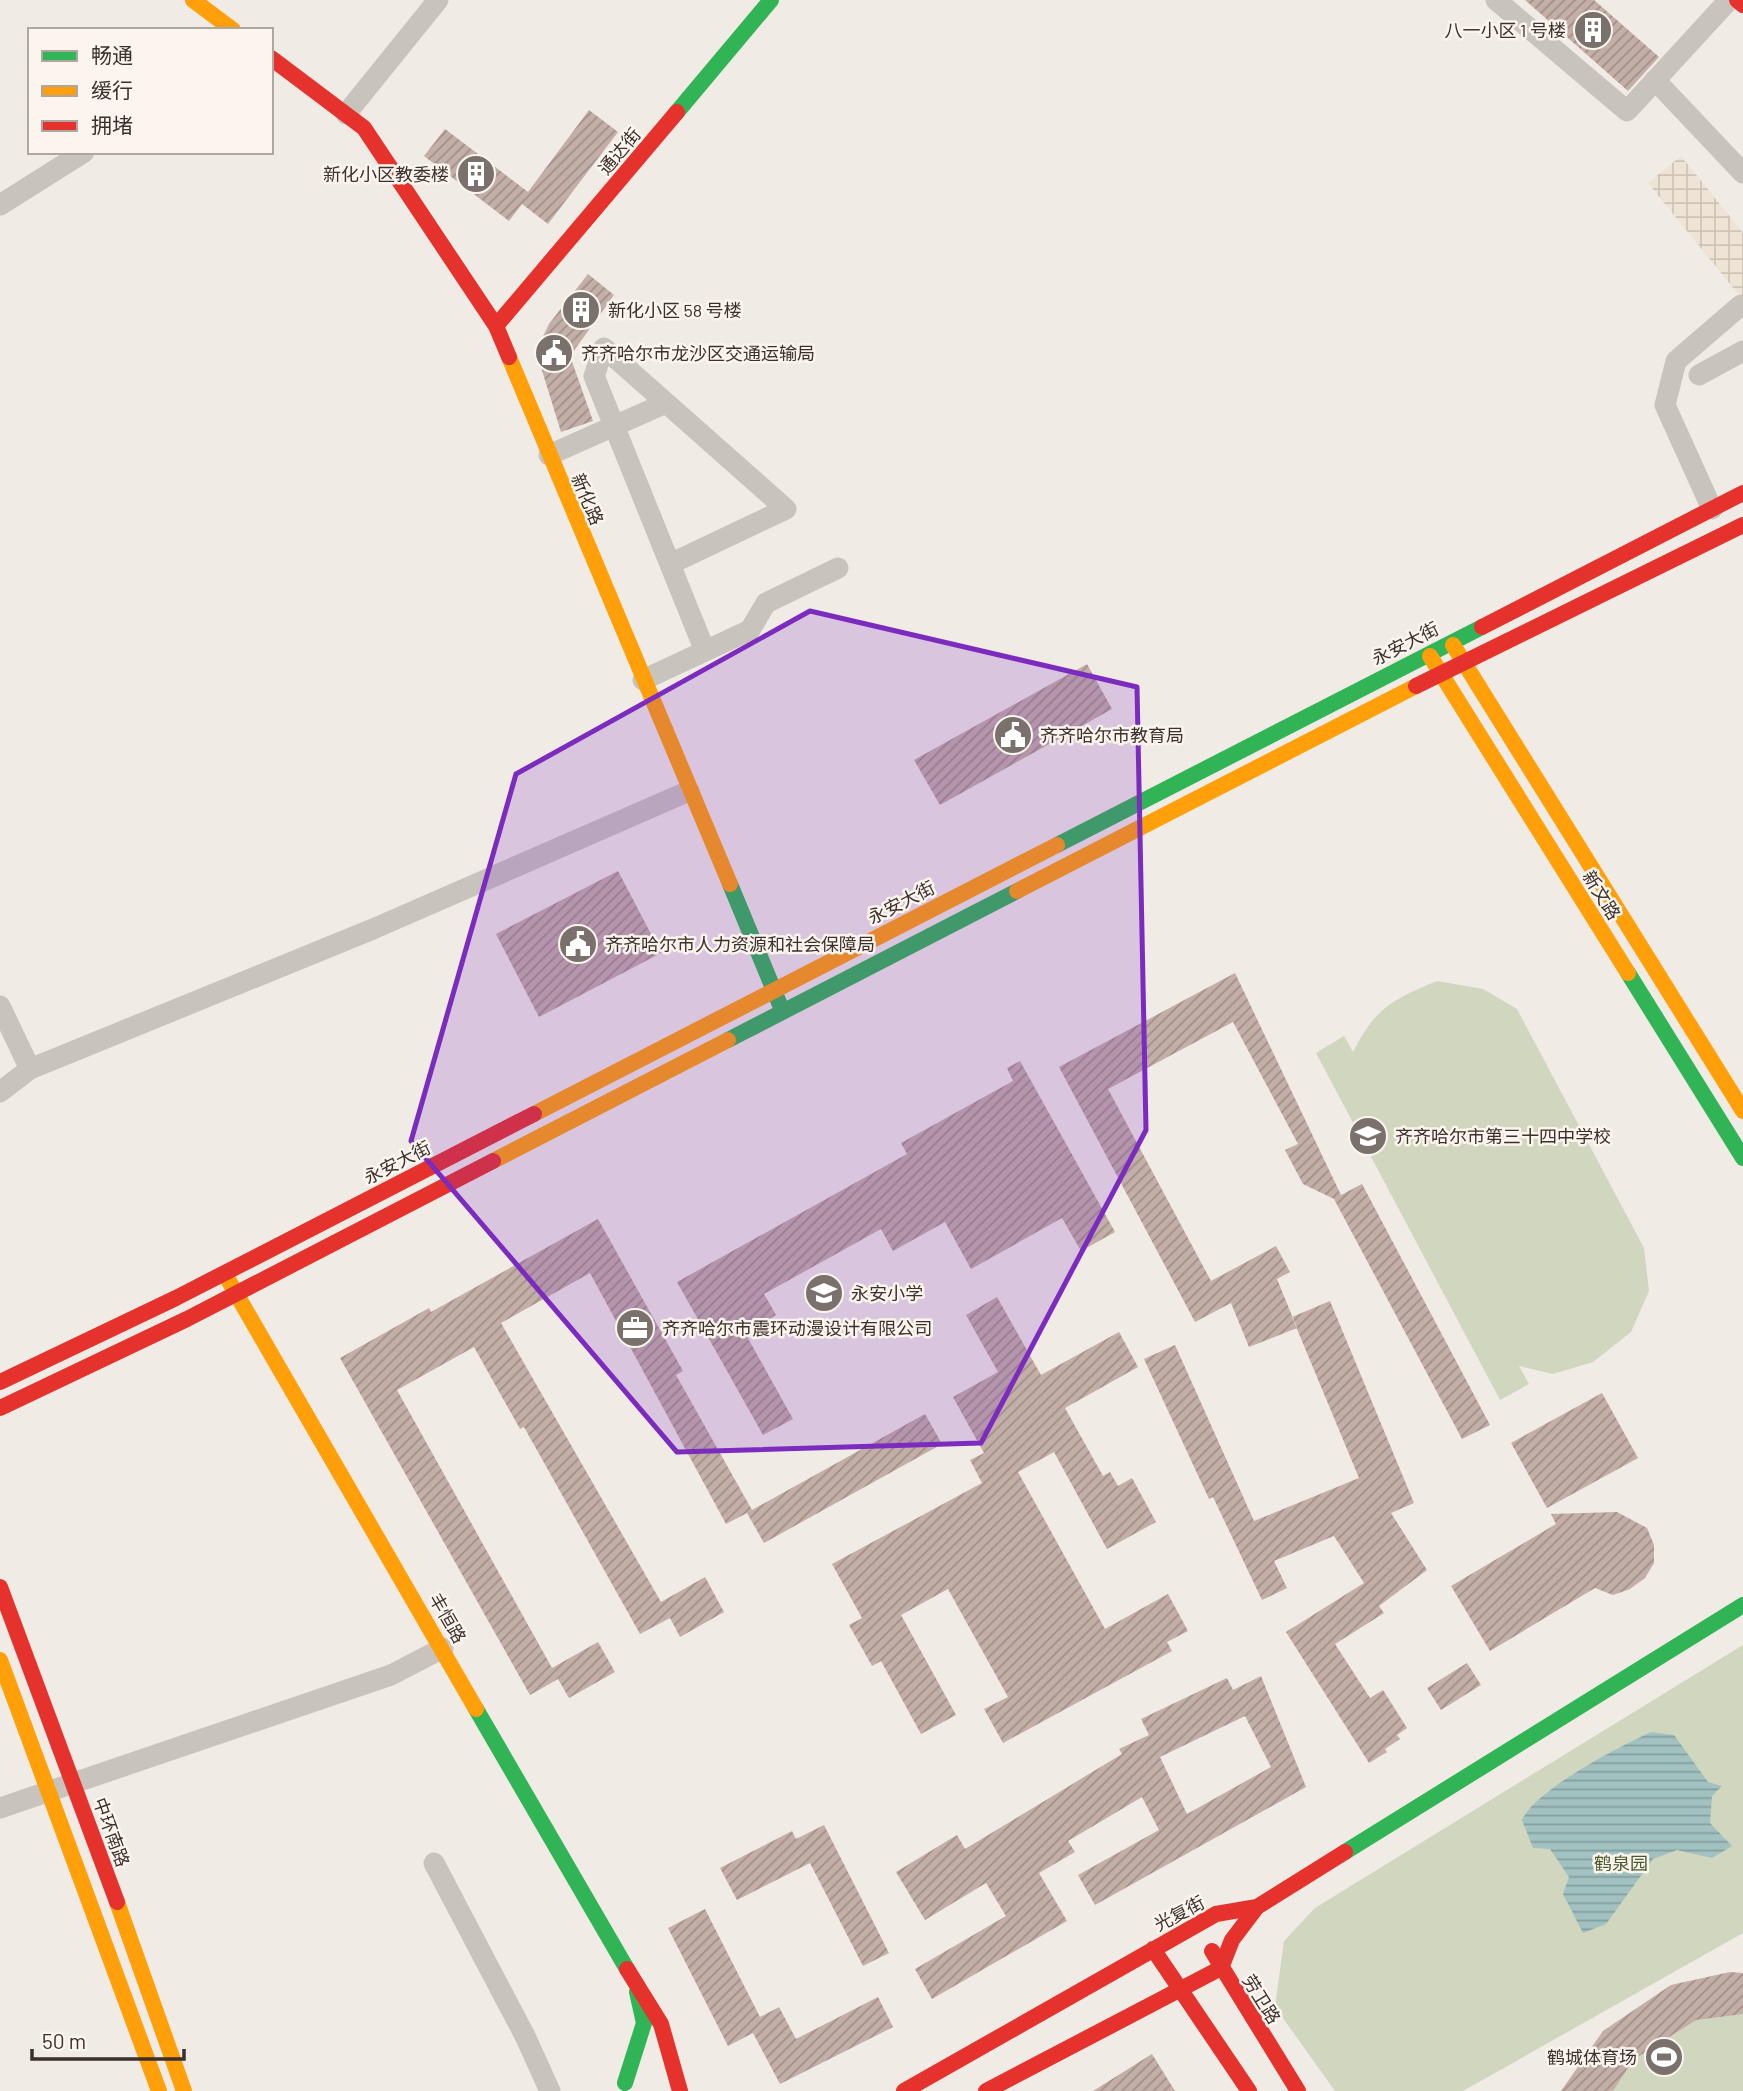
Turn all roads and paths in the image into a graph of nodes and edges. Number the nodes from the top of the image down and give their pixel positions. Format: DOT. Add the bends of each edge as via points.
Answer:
graph roads {
  1 [pos="193,0"];
  2 [pos="438,0"];
  3 [pos="771,0"];
  4 [pos="1496,0"];
  5 [pos="1729,0"];
  6 [pos="1737,0"];
  7 [pos="1743,5"];
  8 [pos="230,28"];
  9 [pos="273,59"];
  10 [pos="1655,80"];
  11 [pos="346,114"];
  12 [pos="80,154"];
  13 [pos="1743,173"];
  14 [pos="0,205"];
  15 [pos="1741,305"];
  16 [pos="496,326"];
  17 [pos="1743,351"];
  18 [pos="1699,375"];
  19 [pos="666,403"];
  20 [pos="614,426"];
  21 [pos="549,455"];
  22 [pos="1743,493"];
  23 [pos="1712,509"];
  24 [pos="1743,525"];
  25 [pos="670,564"];
  26 [pos="838,568"];
  27 [pos="1451,641"];
  28 [pos="705,651"];
  29 [pos="1428,652"];
  30 [pos="1464,662"];
  31 [pos="1441,673"];
  32 [pos="643,680"];
  33 [pos="689,791"];
  34 [pos="774,989"];
  35 [pos="0,1006"];
  36 [pos="783,1012"];
  37 [pos="30,1069"];
  38 [pos="0,1092"];
  39 [pos="1743,1111"];
  40 [pos="1743,1158"];
  41 [pos="225,1273"];
  42 [pos="236,1294"];
  43 [pos="0,1382"];
  44 [pos="0,1408"];
  45 [pos="0,1587"];
  46 [pos="1743,1605"];
  47 [pos="443,1648"];
  48 [pos="0,1660"];
  49 [pos="74,1783"];
  50 [pos="50,1791"];
  51 [pos="0,1808"];
  52 [pos="434,1863"];
  53 [pos="1257,1907"];
  54 [pos="1198,1924"];
  55 [pos="1153,1949"];
  56 [pos="1221,1968"];
  57 [pos="635,1984"];
  58 [pos="1183,1989"];
  59 [pos="644,2080"];
  60 [pos="625,2083"];
  61 [pos="673,2089"];
  62 [pos="159,2091"];
  63 [pos="184,2091"];
  64 [pos="550,2091"];
  65 [pos="608,2091"];
  66 [pos="904,2091"];
  67 [pos="986,2091"];
  68 [pos="1249,2091"];
  69 [pos="1298,2091"];
  1 -- 8 [label="main road"];
  2 -- 11 [label="street"];
  3 -- 16 [label="main road, 通达街"];
  4 -- 10 [label="street" via="1627,111"];
  5 -- 10 [label="street"];
  6 -- 7 [label="main road"];
  9 -- 11 [label="main road, 新化路"];
  10 -- 13 [label="street"];
  11 -- 16 [label="main road, 新化路" via="364,128"];
  12 -- 14 [label="street"];
  15 -- 23 [label="street" via="1675,361 1665,405"];
  16 -- 21 [label="main road, 新化路"];
  17 -- 18 [label="street"];
  19 -- 20 [label="street"];
  19 -- 20 [label="street" via="604,348 594,376"];
  19 -- 25 [label="street" via="786,509"];
  20 -- 21 [label="street"];
  20 -- 25 [label="street"];
  21 -- 32 [label="main road, 新化路"];
  22 -- 23 [label="main road, 永安大街"];
  23 -- 27 [label="main road, 永安大街"];
  24 -- 30 [label="main road"];
  25 -- 28 [label="street"];
  26 -- 28 [label="street" via="766,603 750,630"];
  27 -- 29 [label="main road, 永安大街"];
  27 -- 30 [label="main road, 新文路"];
  28 -- 32 [label="street"];
  29 -- 31 [label="main road, 新文路"];
  29 -- 34 [label="main road, 永安大街"];
  30 -- 31 [label="main road"];
  30 -- 39 [label="main road, 新文路"];
  31 -- 36 [label="main road"];
  31 -- 40 [label="main road, 新文路"];
  32 -- 33 [label="main road, 新化路"];
  33 -- 34 [label="main road, 新化路"];
  33 -- 37 [label="street" via="373,929"];
  34 -- 36 [label="main road, 新化路"];
  34 -- 41 [label="main road, 永安大街"];
  35 -- 37 [label="street"];
  36 -- 42 [label="main road"];
  37 -- 38 [label="street"];
  41 -- 42 [label="main road, 丰恒路"];
  41 -- 43 [label="main road, 永安大街"];
  42 -- 44 [label="main road"];
  42 -- 47 [label="main road, 丰恒路"];
  45 -- 49 [label="main road, 中环南路"];
  46 -- 53 [label="main road"];
  47 -- 49 [label="street" via="391,1675"];
  47 -- 57 [label="main road, 丰恒路"];
  48 -- 50 [label="main road"];
  49 -- 50 [label="street"];
  49 -- 63 [label="main road, 中环南路"];
  50 -- 51 [label="street"];
  50 -- 62 [label="main road"];
  52 -- 64 [label="street"];
  53 -- 54 [label="main road, 光复街" via="1216,1914"];
  53 -- 56 [label="main road" via="1232,1941"];
  54 -- 55 [label="main road, 光复街"];
  54 -- 56 [label="main road, 劳卫路"];
  55 -- 58 [label="main road"];
  55 -- 66 [label="main road, 光复街"];
  56 -- 58 [label="main road"];
  56 -- 69 [label="main road, 劳卫路"];
  57 -- 60 [label="main road" via="643,2022"];
  57 -- 61 [label="main road" via="661,2024"];
  58 -- 67 [label="main road"];
  58 -- 68 [label="main road"];
  59 -- 60 [label="main road"];
  60 -- 65 [label="main road"];
}
